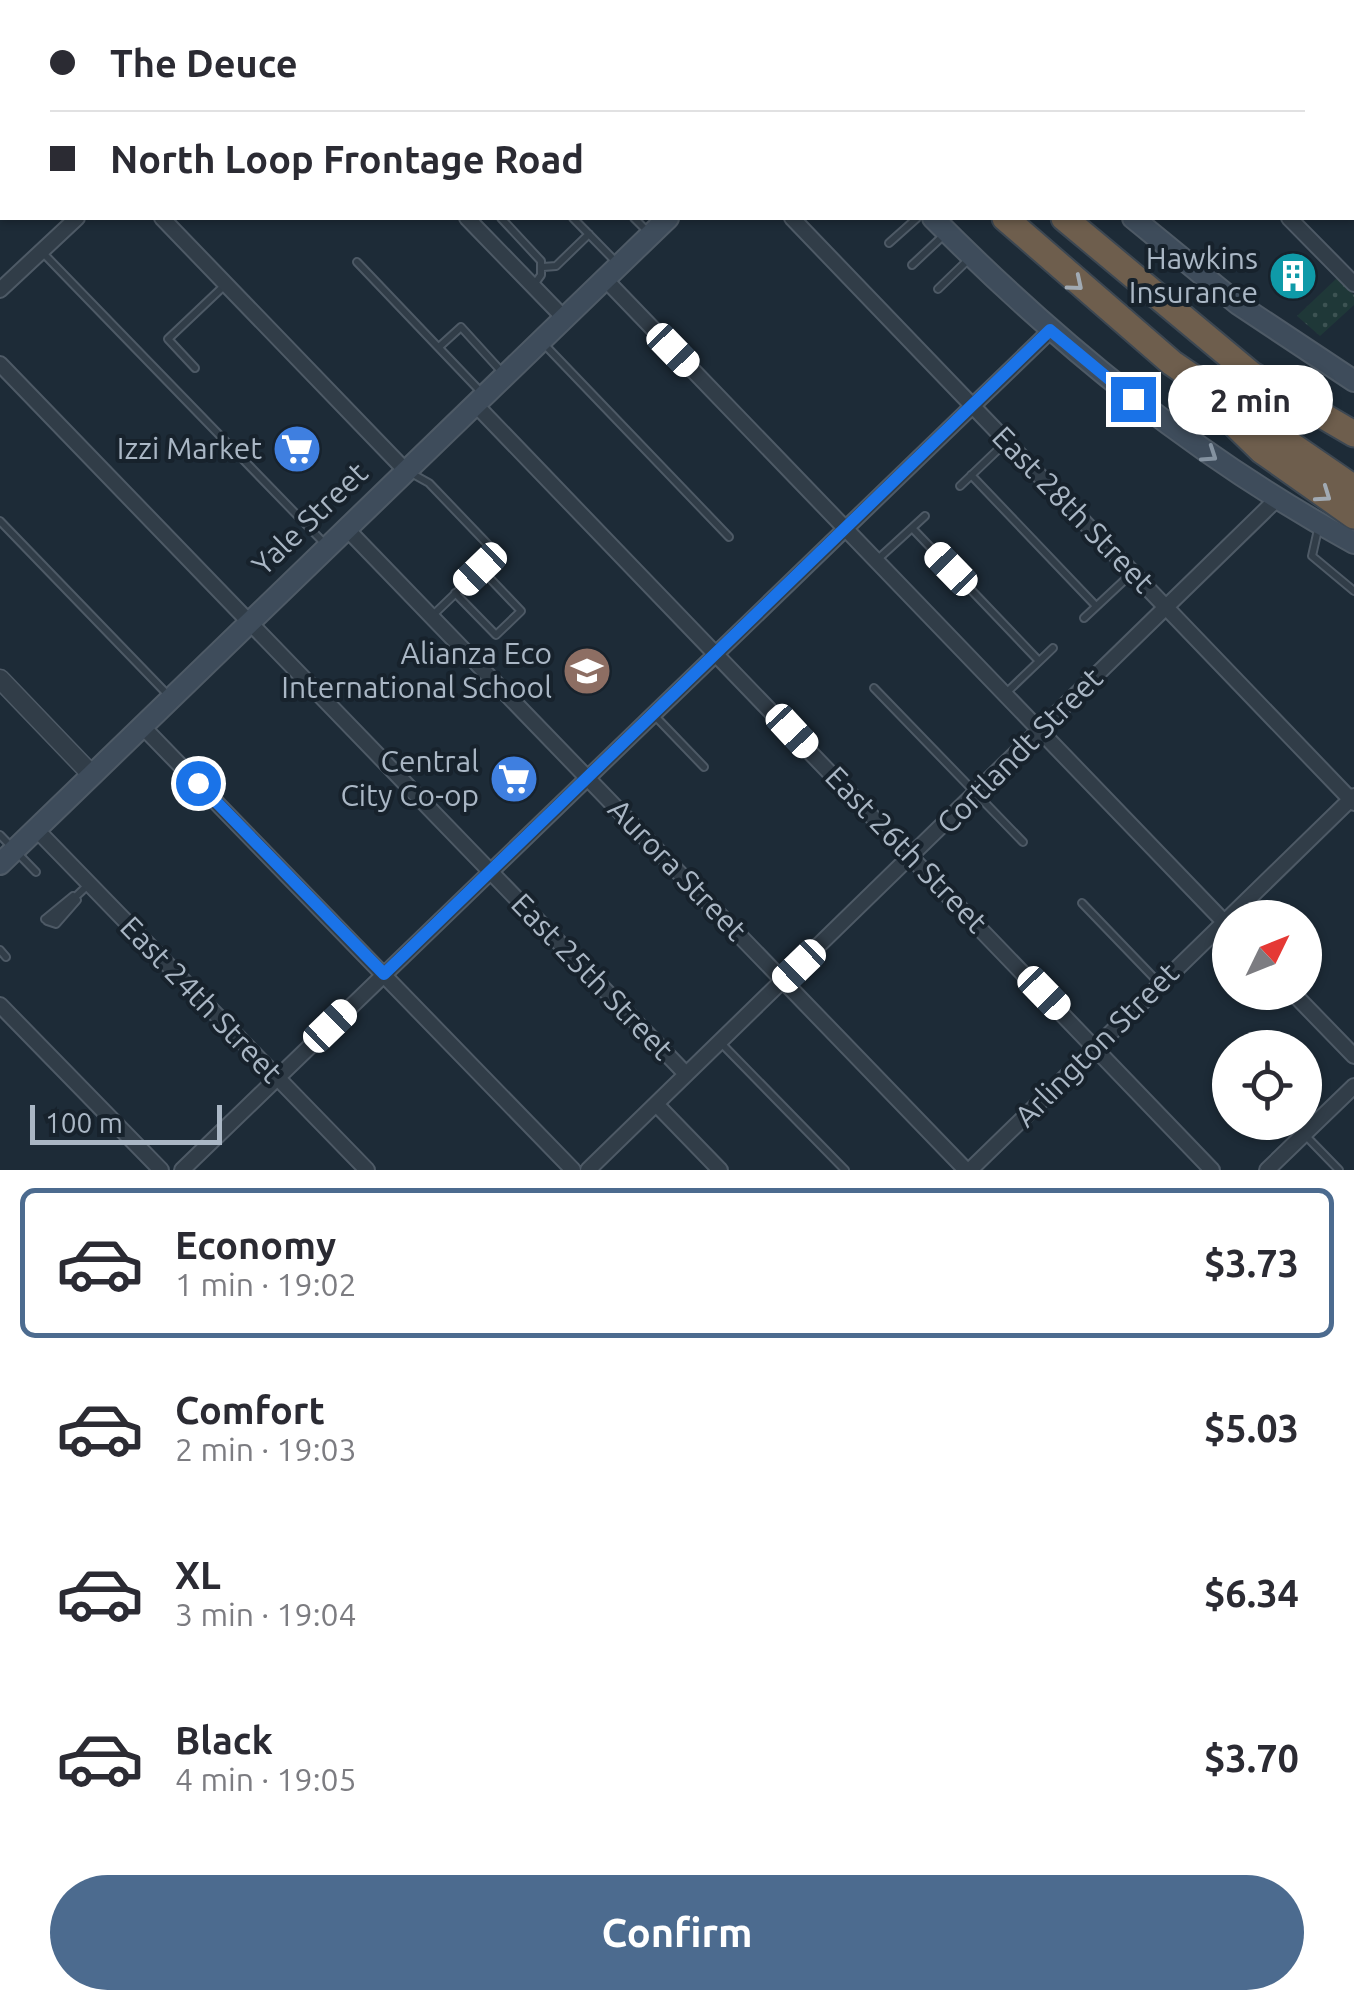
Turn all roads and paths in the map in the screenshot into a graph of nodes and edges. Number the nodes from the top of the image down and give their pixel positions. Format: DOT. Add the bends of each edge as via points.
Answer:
graph roads {
  1 [pos="75,220"];
  2 [pos="164,220"];
  3 [pos="503,220"];
  4 [pos="575,220"];
  5 [pos="794,220"];
  6 [pos="914,220"];
  7 [pos="1006,220"];
  8 [pos="1066,220"];
  9 [pos="1135,220"];
  10 [pos="1291,220"];
  11 [pos="476,221"];
  12 [pos="664,223"];
  13 [pos="940,225"];
  14 [pos="589,234"];
  15 [pos="889,243"];
  16 [pos="42,251"];
  17 [pos="972,256"];
  18 [pos="357,262"];
  19 [pos="912,265"];
  20 [pos="543,267"];
  21 [pos="612,272"];
  22 [pos="226,284"];
  23 [pos="1354,284"];
  24 [pos="534,286"];
  25 [pos="0,290"];
  26 [pos="938,290"];
  27 [pos="564,318"];
  28 [pos="1050,330"];
  29 [pos="540,340"];
  30 [pos="439,347"];
  31 [pos="1172,363"];
  32 [pos="0,364"];
  33 [pos="195,368"];
  34 [pos="504,374"];
  35 [pos="1251,374"];
  36 [pos="1354,381"];
  37 [pos="478,398"];
  38 [pos="973,407"];
  39 [pos="1354,424"];
  40 [pos="1354,434"];
  41 [pos="1006,442"];
  42 [pos="405,470"];
  43 [pos="971,475"];
  44 [pos="960,486"];
  45 [pos="1354,488"];
  46 [pos="1278,498"];
  47 [pos="925,516"];
  48 [pos="1354,516"];
  49 [pos="0,521"];
  50 [pos="1320,524"];
  51 [pos="345,527"];
  52 [pos="912,528"];
  53 [pos="846,530"];
  54 [pos="729,537"];
  55 [pos="1354,543"];
  56 [pos="326,545"];
  57 [pos="496,554"];
  58 [pos="876,561"];
  59 [pos="1132,572"];
  60 [pos="1354,591"];
  61 [pos="456,593"];
  62 [pos="1096,606"];
  63 [pos="1166,607"];
  64 [pos="432,616"];
  65 [pos="1084,618"];
  66 [pos="248,621"];
  67 [pos="1053,648"];
  68 [pos="719,655"];
  69 [pos="1039,661"];
  70 [pos="0,680"];
  71 [pos="874,688"];
  72 [pos="1004,694"];
  73 [pos="170,698"];
  74 [pos="655,716"];
  75 [pos="142,726"];
  76 [pos="1040,732"];
  77 [pos="704,767"];
  78 [pos="92,775"];
  79 [pos="589,779"];
  80 [pos="976,794"];
  81 [pos="1353,799"];
  82 [pos="36,829"];
  83 [pos="1024,842"];
  84 [pos="5,850"];
  85 [pos="912,858"];
  86 [pos="36,872"];
  87 [pos="492,873"];
  88 [pos="84,889"];
  89 [pos="1250,900"];
  90 [pos="1082,903"];
  91 [pos="1212,910"];
  92 [pos="45,919"];
  93 [pos="1212,937"];
  94 [pos="384,974"];
  95 [pos="784,981"];
  96 [pos="1160,984"];
  97 [pos="0,1006"];
  98 [pos="1309,1010"];
  99 [pos="720,1042"];
  100 [pos="1097,1047"];
  101 [pos="1354,1056"];
  102 [pos="686,1074"];
  103 [pos="276,1077"];
  104 [pos="1354,1086"];
  105 [pos="656,1104"];
  106 [pos="1322,1117"];
  107 [pos="1298,1140"];
  108 [pos="1310,1140"];
  109 [pos="161,1170"];
  110 [pos="182,1170"];
  111 [pos="367,1170"];
  112 [pos="573,1170"];
  113 [pos="588,1170"];
  114 [pos="720,1170"];
  115 [pos="845,1170"];
  116 [pos="968,1170"];
  117 [pos="1212,1170"];
  118 [pos="1267,1170"];
  119 [pos="1339,1170"];
  1 -- 16 [label="street"];
  2 -- 22 [label="street"];
  3 -- 20 [label="lane"];
  4 -- 14 [label="lane"];
  5 -- 38 [label="street, East 28th Street"];
  6 -- 15 [label="lane"];
  7 -- 31 [label="highway, one-way"];
  8 -- 35 [label="highway"];
  9 -- 36 [label="main road" via="1238,304"];
  10 -- 23 [label="street"];
  11 -- 24 [label="street"];
  12 -- 21 [label="main road, Yale Street"];
  13 -- 17 [label="main road"];
  13 -- 19 [label="lane"];
  14 -- 20 [label="lane" via="556,266"];
  14 -- 21 [label="lane"];
  16 -- 25 [label="street"];
  16 -- 56 [label="lane"];
  17 -- 26 [label="lane"];
  17 -- 28 [label="main road"];
  18 -- 30 [label="lane"];
  20 -- 24 [label="lane"];
  21 -- 27 [label="main road, Yale Street"];
  21 -- 53 [label="street"];
  22 -- 33 [label="lane" via="168,339"];
  22 -- 42 [label="street"];
  24 -- 27 [label="street"];
  27 -- 29 [label="main road, Yale Street"];
  28 -- 38 [label="street"];
  28 -- 46 [label="main road, one-way" via="1172,428"];
  29 -- 34 [label="main road, Yale Street"];
  29 -- 54 [label="lane"];
  30 -- 34 [label="lane" via="460,328"];
  30 -- 37 [label="lane"];
  31 -- 45 [label="highway"];
  31 -- 48 [label="highway, one-way" via="1262,451"];
  32 -- 66 [label="street, East 25th Street"];
  34 -- 37 [label="main road, Yale Street"];
  35 -- 39 [label="highway"];
  35 -- 40 [label="highway"];
  37 -- 42 [label="main road, Yale Street"];
  37 -- 68 [label="street, East 26th Street"];
  38 -- 41 [label="street, East 28th Street"];
  38 -- 53 [label="street"];
  41 -- 43 [label="lane"];
  41 -- 59 [label="street, East 28th Street"];
  42 -- 51 [label="main road, Yale Street"];
  42 -- 57 [label="lane" via="429,484"];
  43 -- 44 [label="lane"];
  43 -- 62 [label="lane"];
  46 -- 50 [label="main road"];
  46 -- 63 [label="street, Cortlandt Street"];
  47 -- 52 [label="lane"];
  49 -- 73 [label="lane"];
  50 -- 55 [label="main road"];
  50 -- 60 [label="lane" via="1312,556"];
  51 -- 56 [label="main road, Yale Street"];
  51 -- 64 [label="street, Aurora Street"];
  52 -- 58 [label="lane"];
  52 -- 69 [label="lane"];
  53 -- 58 [label="street"];
  53 -- 68 [label="street"];
  56 -- 66 [label="main road, Yale Street"];
  58 -- 72 [label="street"];
  59 -- 62 [label="lane"];
  59 -- 63 [label="street, East 28th Street"];
  61 -- 61 [label="lane" via="480,569 521,611 496,635"];
  61 -- 64 [label="lane"];
  62 -- 65 [label="lane"];
  63 -- 76 [label="street, Cortlandt Street"];
  63 -- 81 [label="street, East 28th Street"];
  64 -- 79 [label="street, Aurora Street"];
  66 -- 73 [label="main road, Yale Street"];
  66 -- 87 [label="street, East 25th Street"];
  67 -- 69 [label="lane"];
  68 -- 74 [label="street"];
  68 -- 85 [label="street, East 26th Street"];
  69 -- 72 [label="lane"];
  70 -- 78 [label="street"];
  71 -- 80 [label="lane"];
  72 -- 76 [label="street"];
  73 -- 75 [label="main road, Yale Street"];
  74 -- 77 [label="lane"];
  74 -- 79 [label="street"];
  75 -- 78 [label="main road, Yale Street"];
  75 -- 94 [label="street"];
  76 -- 80 [label="street, Cortlandt Street"];
  76 -- 91 [label="street"];
  78 -- 82 [label="main road, Yale Street"];
  79 -- 87 [label="street"];
  79 -- 95 [label="street, Aurora Street"];
  80 -- 83 [label="lane"];
  80 -- 85 [label="street, Cortlandt Street"];
  81 -- 89 [label="street, Arlington Street"];
  82 -- 84 [label="main road, Yale Street"];
  82 -- 88 [label="street, East 24th Street"];
  84 -- 86 [label="lane"];
  85 -- 95 [label="street, Cortlandt Street"];
  85 -- 100 [label="street, East 26th Street"];
  87 -- 94 [label="street"];
  87 -- 102 [label="street, East 25th Street"];
  88 -- 92 [label="lane" via="52,920"];
  88 -- 103 [label="street, East 24th Street"];
  90 -- 96 [label="lane"];
  93 -- 96 [label="street, Arlington Street"];
  94 -- 103 [label="street"];
  94 -- 112 [label="street"];
  95 -- 99 [label="street, Cortlandt Street"];
  95 -- 116 [label="street, Aurora Street"];
  96 -- 100 [label="street, Arlington Street"];
  97 -- 109 [label="street"];
  98 -- 101 [label="street"];
  99 -- 102 [label="street, Cortlandt Street"];
  99 -- 115 [label="lane"];
  100 -- 116 [label="street, Arlington Street"];
  100 -- 117 [label="street, East 26th Street"];
  102 -- 105 [label="street, Cortlandt Street"];
  103 -- 110 [label="street"];
  103 -- 111 [label="street, East 24th Street"];
  104 -- 106 [label="street"];
  105 -- 113 [label="street, Cortlandt Street"];
  105 -- 114 [label="street, East 25th Street"];
  107 -- 118 [label="street"];
  108 -- 119 [label="lane"];
}
